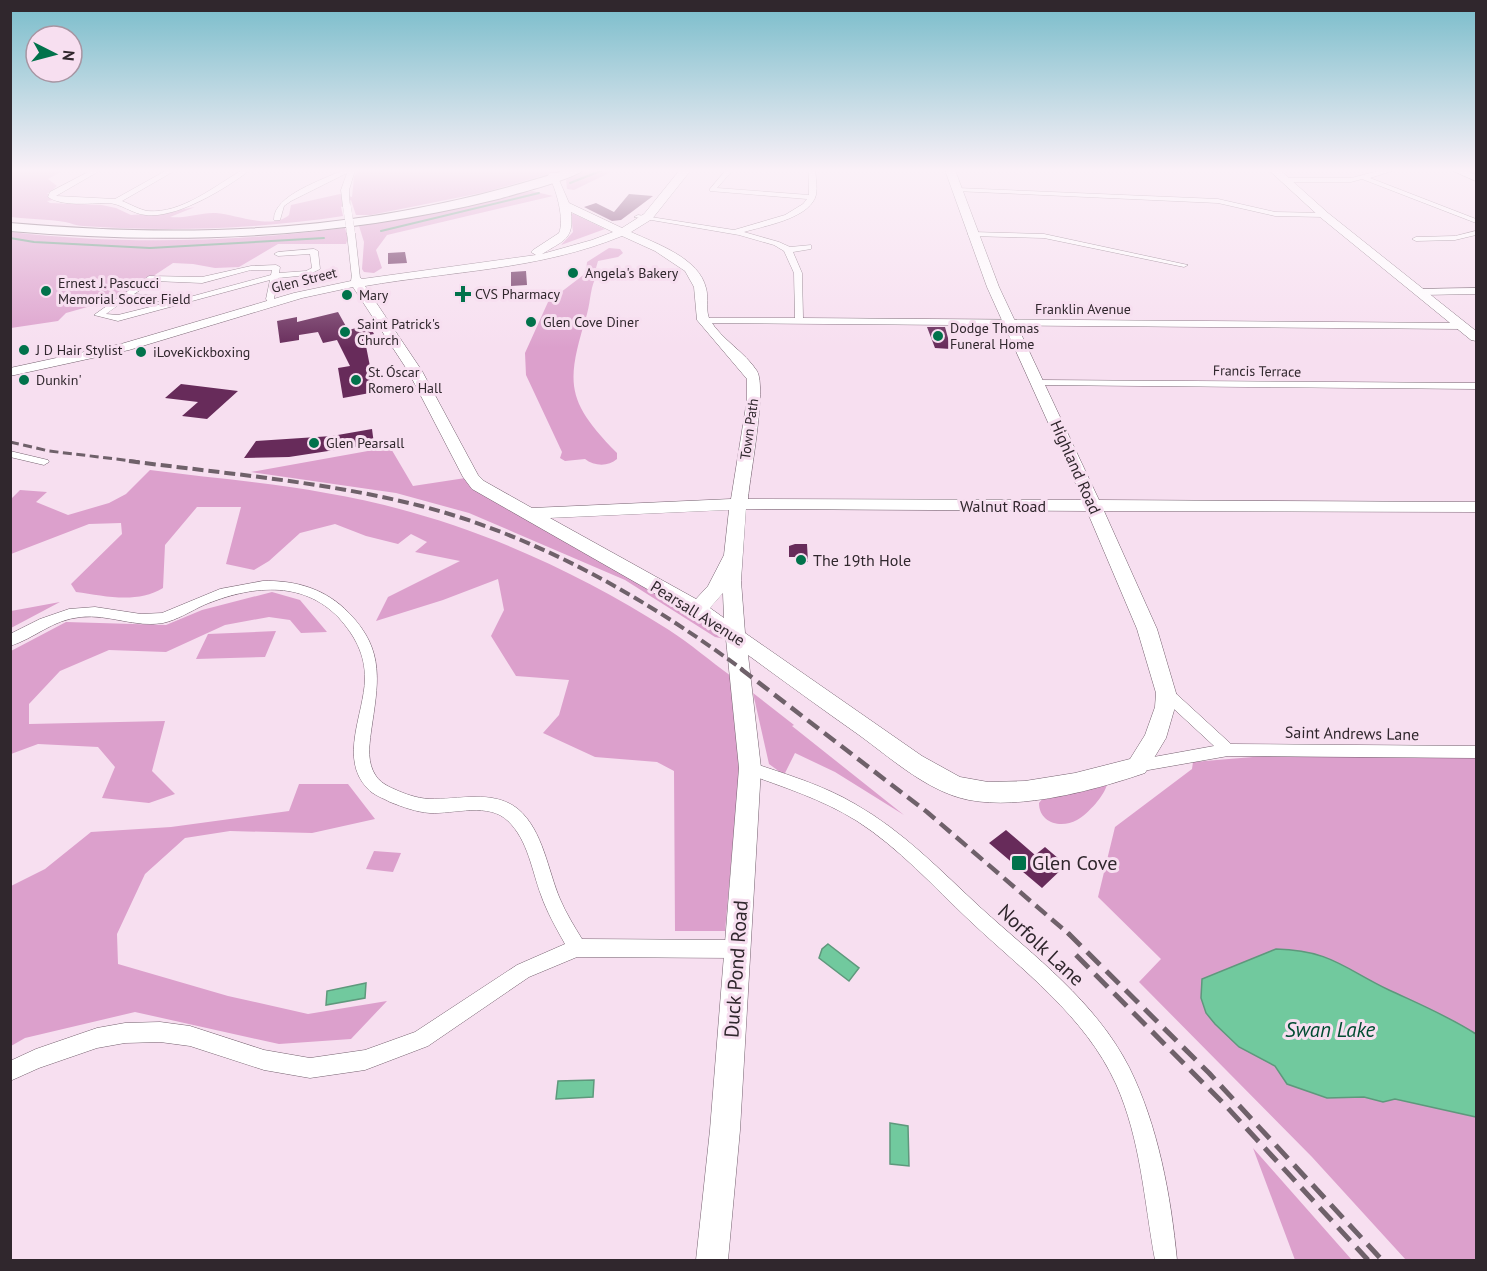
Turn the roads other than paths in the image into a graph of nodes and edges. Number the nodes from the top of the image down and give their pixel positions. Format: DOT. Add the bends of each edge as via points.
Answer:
graph roads {
  1 [pos="35,229"];
  2 [pos="87,229"];
  3 [pos="206,229"];
  4 [pos="287,229"];
  5 [pos="350,229"];
  6 [pos="567,229"];
  7 [pos="616,229"];
  8 [pos="622,229"];
  9 [pos="716,229"];
  10 [pos="743,229"];
  11 [pos="970,229"];
  12 [pos="1342,229"];
  13 [pos="619,231"];
  14 [pos="734,232"];
  15 [pos="1476,233"];
  16 [pos="972,234"];
  17 [pos="1416,239"];
  18 [pos="808,247"];
  19 [pos="788,250"];
  20 [pos="551,251"];
  21 [pos="486,264"];
  22 [pos="1184,265"];
  23 [pos="276,272"];
  24 [pos="357,280"];
  25 [pos="1476,291"];
  26 [pos="1422,292"];
  27 [pos="126,296"];
  28 [pos="186,301"];
  29 [pos="272,301"];
  30 [pos="703,320"];
  31 [pos="799,320"];
  32 [pos="1009,322"];
  33 [pos="1463,326"];
  34 [pos="1476,337"];
  35 [pos="10,366"];
  36 [pos="10,372"];
  37 [pos="1038,382"];
  38 [pos="1476,386"];
  39 [pos="10,454"];
  40 [pos="44,462"];
  41 [pos="740,504"];
  42 [pos="1094,506"];
  43 [pos="1476,507"];
  44 [pos="529,514"];
  45 [pos="733,549"];
  46 [pos="698,609"];
  47 [pos="736,636"];
  48 [pos="10,641"];
  49 [pos="783,669"];
  50 [pos="741,674"];
  51 [pos="1166,693"];
  52 [pos="1228,750"];
  53 [pos="1476,752"];
  54 [pos="1137,766"];
  55 [pos="750,768"];
  56 [pos="577,948"];
  57 [pos="738,949"];
  58 [pos="10,1071"];
  59 [pos="712,1260"];
  60 [pos="1166,1260"];
  1 -- 4 [label="main road" via="137,236"];
  2 -- 3 [label="main road"];
  5 -- 24 [label="street, bridge"];
  6 -- 20 [label="street"];
  7 -- 13 [label="street"];
  8 -- 13 [label="street, Glen Street"];
  9 -- 14 [label="street"];
  10 -- 14 [label="street"];
  11 -- 16 [label="street, Highland Road"];
  12 -- 26 [label="street"];
  13 -- 20 [label="street, Glen Street"];
  13 -- 30 [label="street" via="659,249 690,269 700,286"];
  14 -- 19 [label="street"];
  15 -- 17 [label="street"];
  16 -- 22 [label="street" via="1054,238"];
  16 -- 32 [label="street, Highland Road"];
  18 -- 19 [label="street"];
  19 -- 31 [label="street" via="799,274"];
  20 -- 21 [label="street, Glen Street"];
  20 -- 21 [label="street, Glen Street"];
  21 -- 24 [label="street, Glen Street"];
  23 -- 23 [label="street" via="278,252 315,251 316,269 308,273"];
  23 -- 27 [label="street" via="251,268 205,280 153,278"];
  23 -- 28 [label="street"];
  23 -- 29 [label="street"];
  24 -- 29 [label="street, Glen Street"];
  24 -- 44 [label="street, Pearsall Avenue" via="417,374 471,477"];
  25 -- 26 [label="street"];
  26 -- 33 [label="street"];
  27 -- 28 [label="street"];
  27 -- 28 [label="street" via="98,315 118,318"];
  29 -- 35 [label="street, Glen Street" via="112,345"];
  29 -- 36 [label="street, Glen Street" via="115,350"];
  30 -- 31 [label="street, Franklin Avenue"];
  30 -- 41 [label="street, Town Path" via="754,378"];
  31 -- 32 [label="street, Franklin Avenue"];
  32 -- 33 [label="street, Franklin Avenue"];
  32 -- 37 [label="street, Highland Road"];
  33 -- 34 [label="street"];
  37 -- 38 [label="street, Francis Terrace"];
  37 -- 42 [label="street, Highland Road"];
  39 -- 40 [label="street"];
  41 -- 42 [label="street, Walnut Road"];
  41 -- 44 [label="street, Walnut Road"];
  41 -- 45 [label="street, Town Path"];
  42 -- 43 [label="street, Walnut Road"];
  42 -- 51 [label="street, Highland Road" via="1147,629"];
  44 -- 46 [label="street, Pearsall Avenue"];
  45 -- 46 [label="street" via="716,589"];
  45 -- 47 [label="street, Town Path"];
  46 -- 47 [label="street, Pearsall Avenue"];
  47 -- 49 [label="street, Pearsall Avenue"];
  47 -- 50 [label="street, Town Path"];
  48 -- 56 [label="street" via="44,622 69,614 90,610 162,618 251,586 290,586 325,598 357,627 369,652 372,692 361,756 371,782 387,794 414,804 481,804 512,814 528,838 554,908"];
  49 -- 50 [label="street" via="758,660 745,664"];
  49 -- 54 [label="street, Pearsall Avenue" via="914,763 969,790 1026,791"];
  50 -- 55 [label="street, Duck Pond Road"];
  51 -- 52 [label="street"];
  51 -- 54 [label="street, Highland Road" via="1162,722"];
  52 -- 53 [label="street, Saint Andrews Lane"];
  52 -- 54 [label="street, Saint Andrews Lane"];
  55 -- 57 [label="street, Duck Pond Road"];
  55 -- 60 [label="street, Norfolk Lane" via="848,808 899,843 1067,1000 1097,1034 1121,1072 1139,1121"];
  56 -- 57 [label="street"];
  56 -- 58 [label="street" via="523,971 421,1039 365,1060 310,1068 264,1060 190,1036 125,1033 97,1038"];
  57 -- 59 [label="street, Duck Pond Road"];
}
